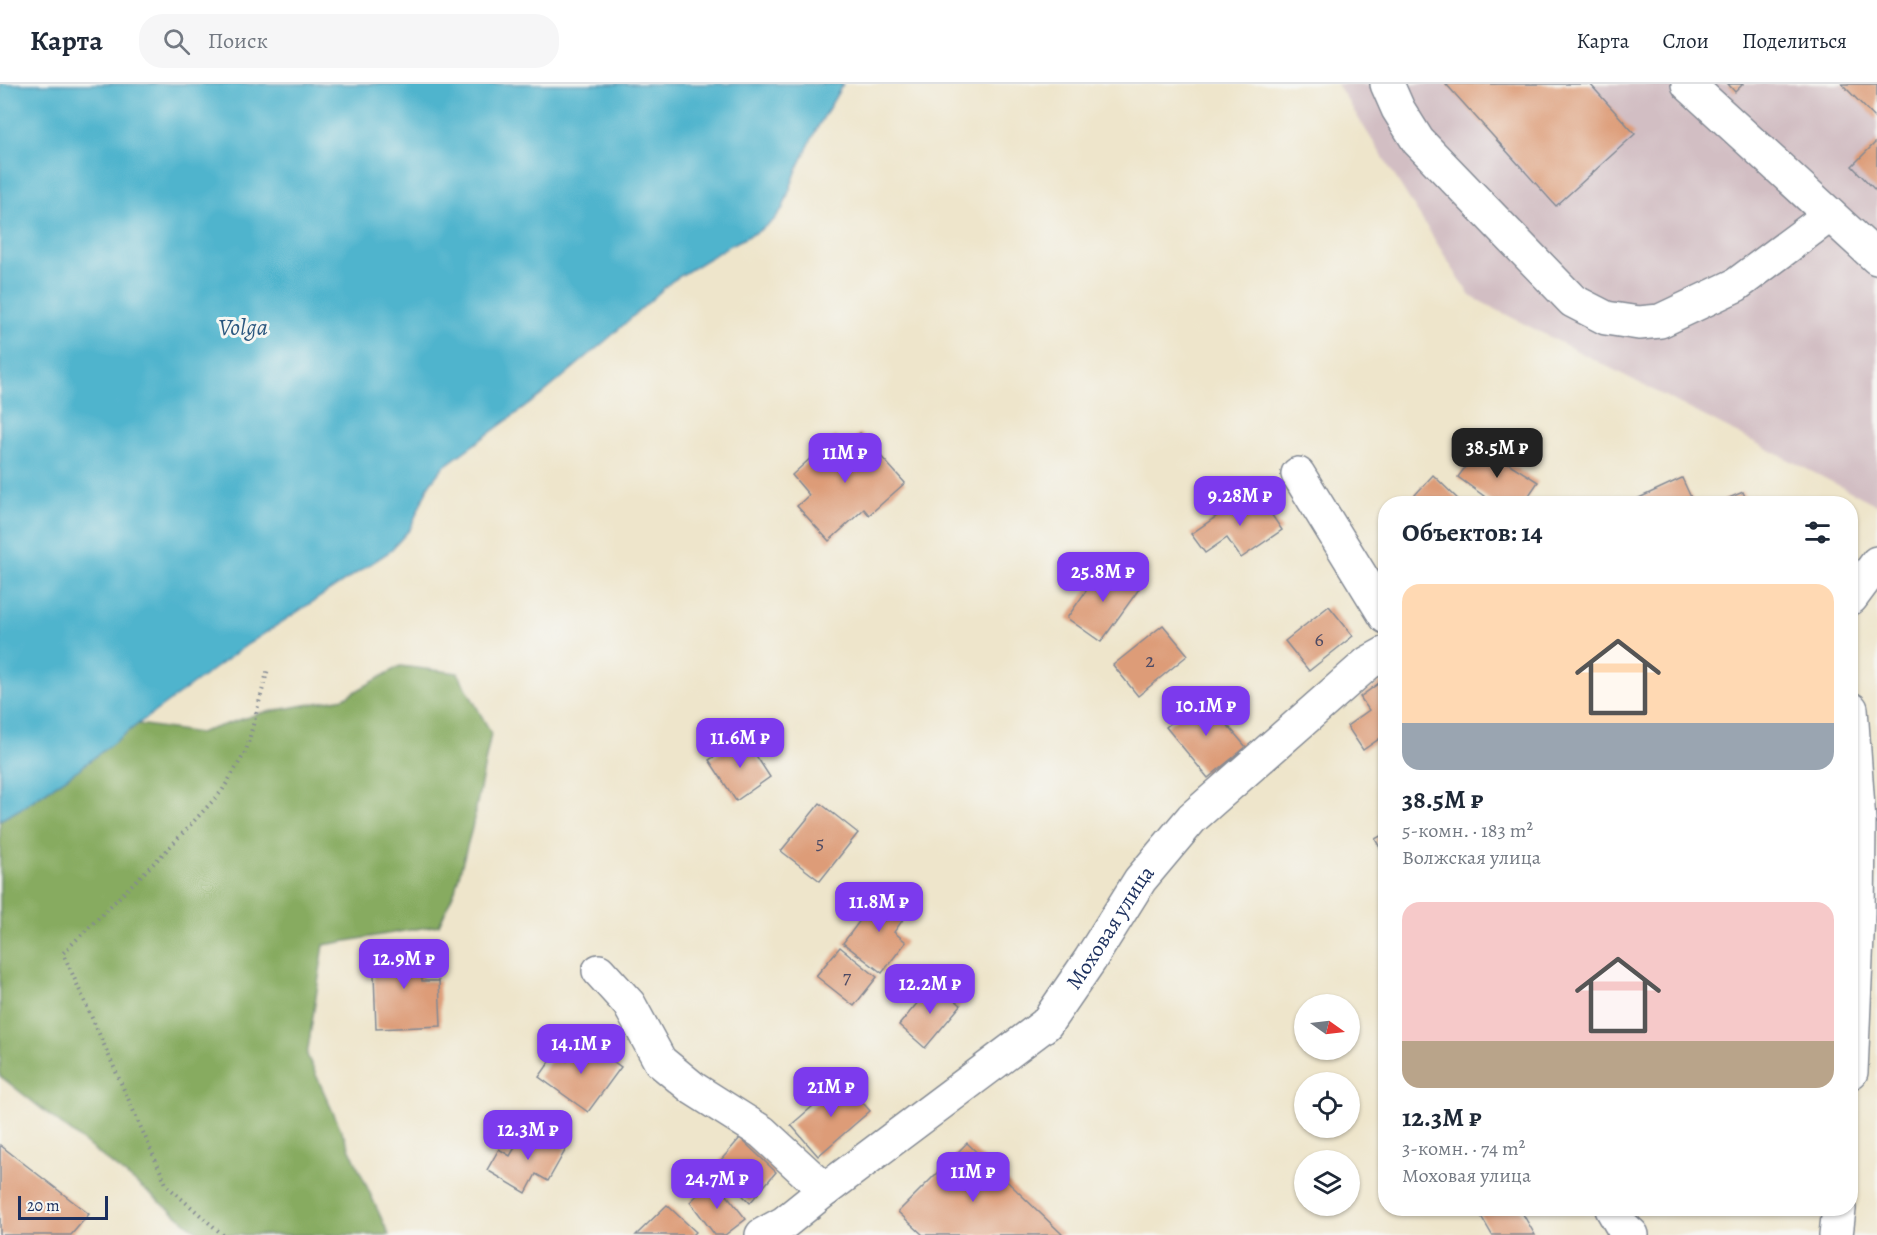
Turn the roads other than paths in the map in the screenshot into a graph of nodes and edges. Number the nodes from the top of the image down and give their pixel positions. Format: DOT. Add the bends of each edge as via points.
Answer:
graph roads {
  1 [pos="1387,84"];
  2 [pos="1688,84"];
  3 [pos="1830,215"];
  4 [pos="1877,258"];
  5 [pos="1298,474"];
  6 [pos="1877,563"];
  7 [pos="1858,589"];
  8 [pos="1378,604"];
  9 [pos="1378,657"];
  10 [pos="1858,808"];
  11 [pos="1858,913"];
  12 [pos="599,971"];
  13 [pos="825,1190"];
  14 [pos="1616,1216"];
  15 [pos="1838,1216"];
  16 [pos="762,1235"];
  17 [pos="1632,1235"];
  18 [pos="1836,1235"];
  1 -- 3 [label="street" via="1418,141 1573,301 1606,318 1639,323 1660,321 1736,285"];
  2 -- 3 [label="street"];
  3 -- 4 [label="street"];
  5 -- 8 [label="street"];
  6 -- 7 [label="street"];
  9 -- 13 [label="street, Моховая улица" via="1192,818 1140,880 1046,1024"];
  10 -- 11 [label="street"];
  12 -- 13 [label="street" via="629,1004 660,1061 694,1089 762,1132"];
  13 -- 16 [label="street, Моховая улица" via="784,1223"];
  14 -- 17 [label="street"];
  15 -- 18 [label="street"];
}
